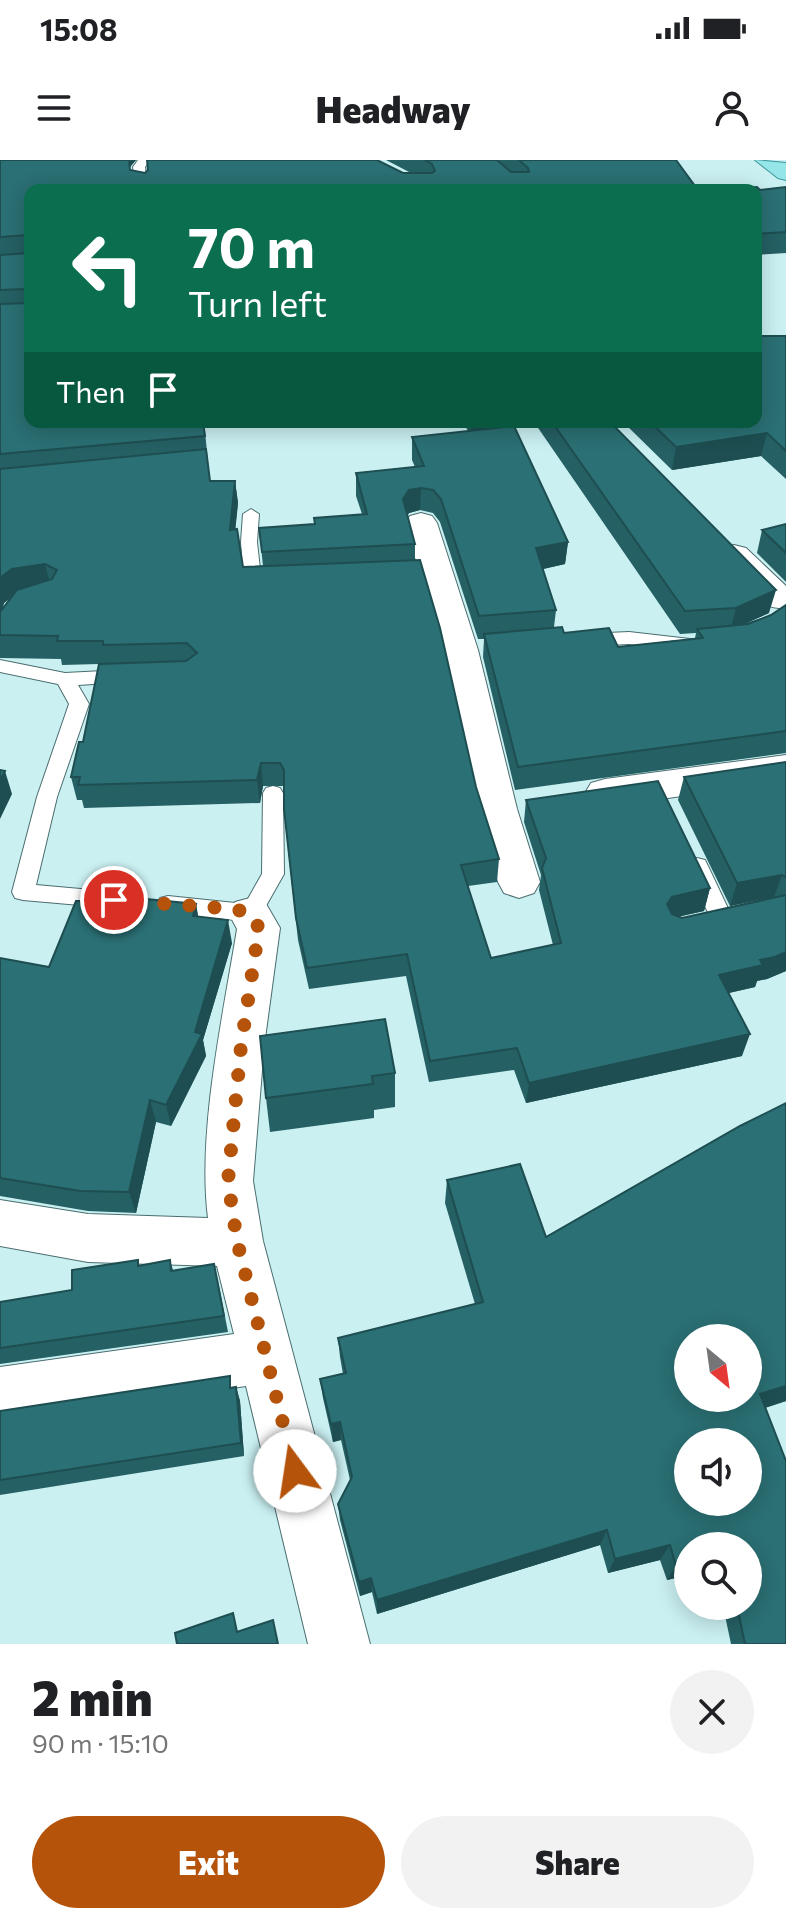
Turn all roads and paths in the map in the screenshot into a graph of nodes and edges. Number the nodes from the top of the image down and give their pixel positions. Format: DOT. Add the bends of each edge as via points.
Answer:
graph roads {
  1 [pos="144,160"];
  2 [pos="766,160"];
  3 [pos="786,173"];
  4 [pos="141,184"];
  5 [pos="251,514"];
  6 [pos="421,523"];
  7 [pos="713,533"];
  8 [pos="284,582"];
  9 [pos="782,604"];
  10 [pos="560,642"];
  11 [pos="715,644"];
  12 [pos="0,666"];
  13 [pos="143,676"];
  14 [pos="65,679"];
  15 [pos="786,768"];
  16 [pos="273,793"];
  17 [pos="570,798"];
  18 [pos="690,852"];
  19 [pos="519,882"];
  20 [pos="250,914"];
  21 [pos="747,914"];
  22 [pos="722,919"];
  23 [pos="698,923"];
  24 [pos="0,1223"];
  25 [pos="237,1241"];
  26 [pos="265,1356"];
  27 [pos="0,1395"];
  28 [pos="339,1644"];
  1 -- 4 [label="lane" via="139,167"];
  2 -- 3 [label="main road"];
  5 -- 8 [label="lane" via="253,584"];
  6 -- 19 [label="street" via="428,575 467,649 511,807"];
  7 -- 9 [label="street"];
  10 -- 11 [label="lane" via="629,638"];
  12 -- 14 [label="lane"];
  13 -- 14 [label="lane"];
  14 -- 20 [label="lane" via="79,704 47,797 23,892"];
  15 -- 17 [label="street" via="664,799"];
  16 -- 20 [label="lane" via="273,874"];
  18 -- 22 [label="lane"];
  20 -- 25 [label="street" via="259,928 228,1181"];
  21 -- 22 [label="lane"];
  22 -- 23 [label="lane"];
  24 -- 25 [label="street" via="71,1236 178,1244"];
  25 -- 26 [label="street"];
  26 -- 27 [label="street"];
  26 -- 28 [label="street"];
}
